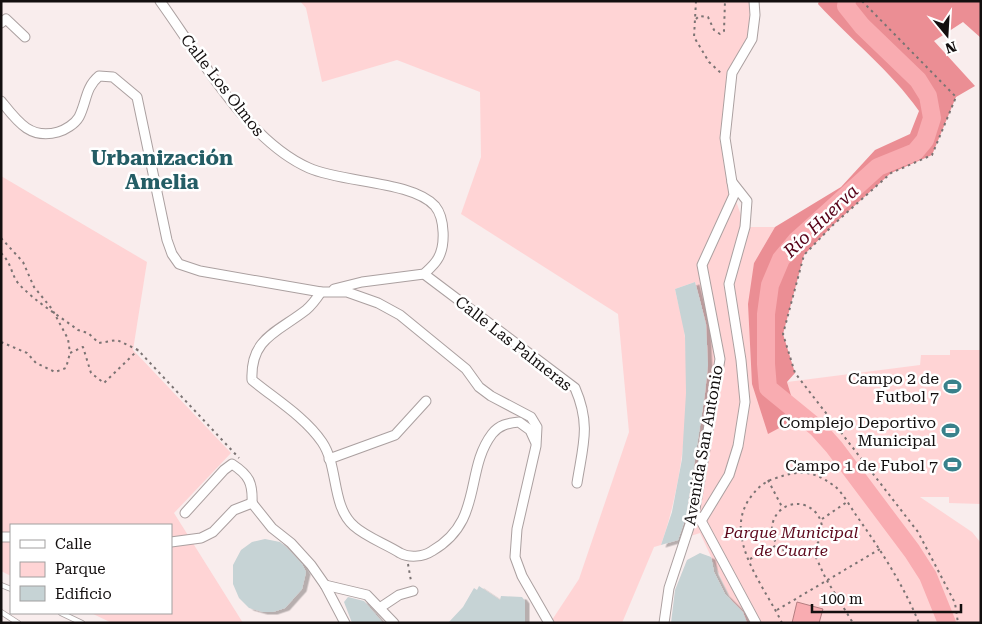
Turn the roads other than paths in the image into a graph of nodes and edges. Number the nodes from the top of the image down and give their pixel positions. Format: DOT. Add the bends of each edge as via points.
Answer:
graph roads {
  1 [pos="160,1"];
  2 [pos="754,1"];
  3 [pos="1,23"];
  4 [pos="25,37"];
  5 [pos="1,102"];
  6 [pos="732,182"];
  7 [pos="424,274"];
  8 [pos="321,292"];
  9 [pos="426,402"];
  10 [pos="536,446"];
  11 [pos="329,459"];
  12 [pos="577,483"];
  13 [pos="252,503"];
  14 [pos="695,509"];
  15 [pos="185,513"];
  16 [pos="702,521"];
  17 [pos="172,542"];
  18 [pos="326,585"];
  19 [pos="413,591"];
  20 [pos="381,607"];
  21 [pos="1,612"];
  22 [pos="63,614"];
  23 [pos="18,623"];
  24 [pos="82,623"];
  25 [pos="345,623"];
  26 [pos="394,623"];
  27 [pos="549,623"];
  28 [pos="664,623"];
  29 [pos="756,623"];
  1 -- 7 [label="street, Calle Los Olmos" via="248,121 270,144 309,168 330,176 421,195 436,207 444,237 438,259"];
  2 -- 6 [label="street" via="752,39 732,73 725,138"];
  3 -- 4 [label="street" via="6,19"];
  5 -- 8 [label="street" via="25,128 36,134 52,133 64,130 78,119 90,84 99,76 114,77 137,97 167,240 179,264"];
  6 -- 14 [label="street, Avenida San Antonio" via="734,195 702,265 720,359"];
  6 -- 16 [label="street" via="747,201 745,227 729,284 745,402 738,446 729,475"];
  7 -- 8 [label="street" via="362,282"];
  7 -- 12 [label="street, Calle Las Palmeras" via="575,388 584,407 586,423"];
  8 -- 10 [label="street" via="347,292 400,315 466,369 479,387 531,417 537,428"];
  8 -- 11 [label="street" via="308,309 266,337 251,362 252,380 309,427 323,444"];
  9 -- 11 [label="street" via="395,435"];
  10 -- 11 [label="street" via="530,430 519,422 498,428 491,435 479,462 472,498 464,518 441,546 426,555 407,556 354,526 344,512"];
  10 -- 27 [label="street" via="517,529 515,557"];
  13 -- 15 [label="street" via="253,486 242,470 232,464"];
  13 -- 17 [label="street" via="234,510 213,532 201,538"];
  13 -- 18 [label="street"];
  14 -- 16 [label="street"];
  14 -- 28 [label="street, Avenida San Antonio" via="669,588"];
  16 -- 29 [label="street"];
  18 -- 20 [label="street" via="367,595"];
  18 -- 25 [label="street"];
  19 -- 20 [label="street" via="399,595"];
  20 -- 26 [label="street"];
  21 -- 23 [label="lane"];
  22 -- 24 [label="lane"];
}
